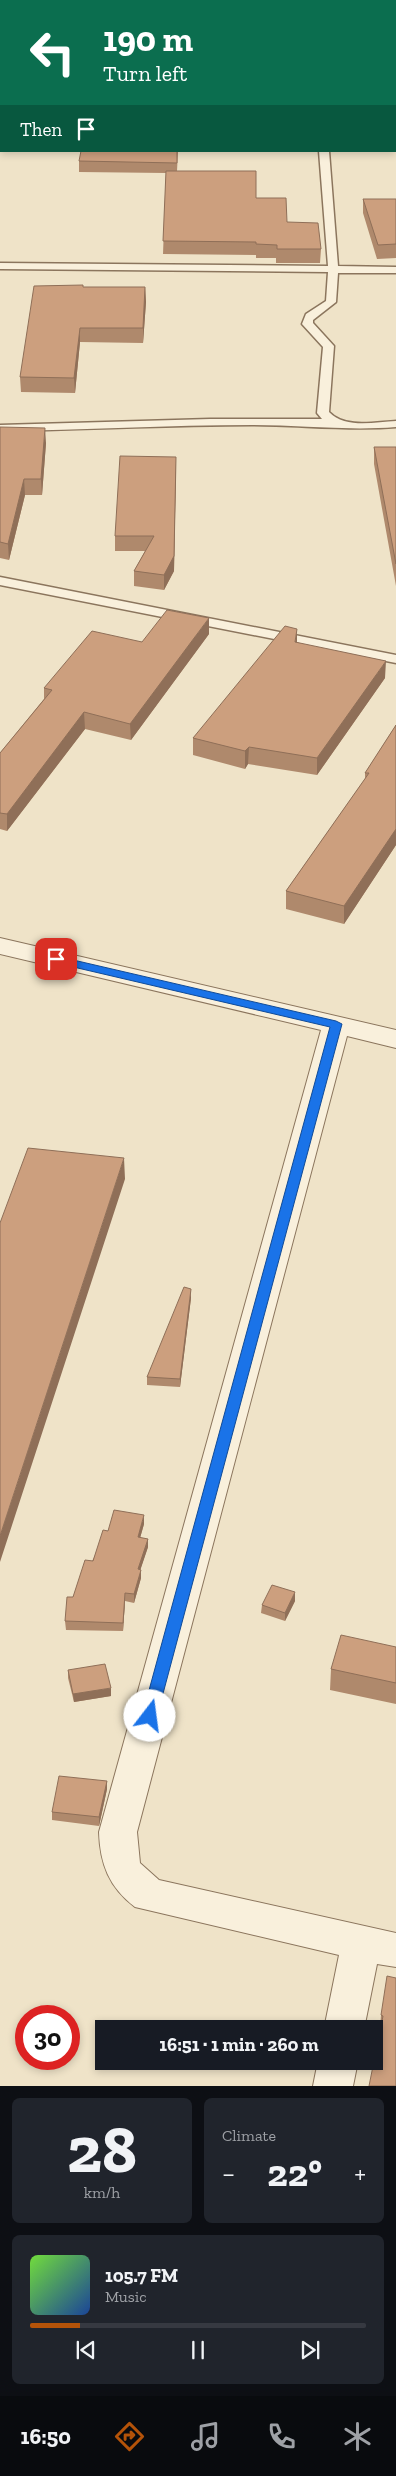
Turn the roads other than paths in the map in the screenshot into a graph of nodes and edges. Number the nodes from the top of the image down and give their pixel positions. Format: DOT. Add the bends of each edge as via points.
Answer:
graph roads {
  1 [pos="324,152"];
  2 [pos="0,266"];
  3 [pos="333,269"];
  4 [pos="396,270"];
  5 [pos="336,423"];
  6 [pos="396,424"];
  7 [pos="0,428"];
  8 [pos="0,581"];
  9 [pos="396,659"];
  10 [pos="0,946"];
  11 [pos="336,1024"];
  12 [pos="396,1038"];
  13 [pos="378,1947"];
  14 [pos="348,2020"];
  15 [pos="336,2070"];
  16 [pos="333,2086"];
  1 -- 3 [label="lane"];
  2 -- 3 [label="lane"];
  3 -- 4 [label="lane"];
  3 -- 5 [label="lane" via="331,302 311,314 307,324 329,346 323,413"];
  5 -- 6 [label="lane"];
  5 -- 7 [label="lane" via="207,421"];
  8 -- 9 [label="lane"];
  10 -- 11 [label="street"];
  11 -- 12 [label="street"];
  11 -- 13 [label="street" via="118,1832 119,1861 133,1883 149,1895"];
  13 -- 14 [label="street"];
  15 -- 16 [label="street"];
}
